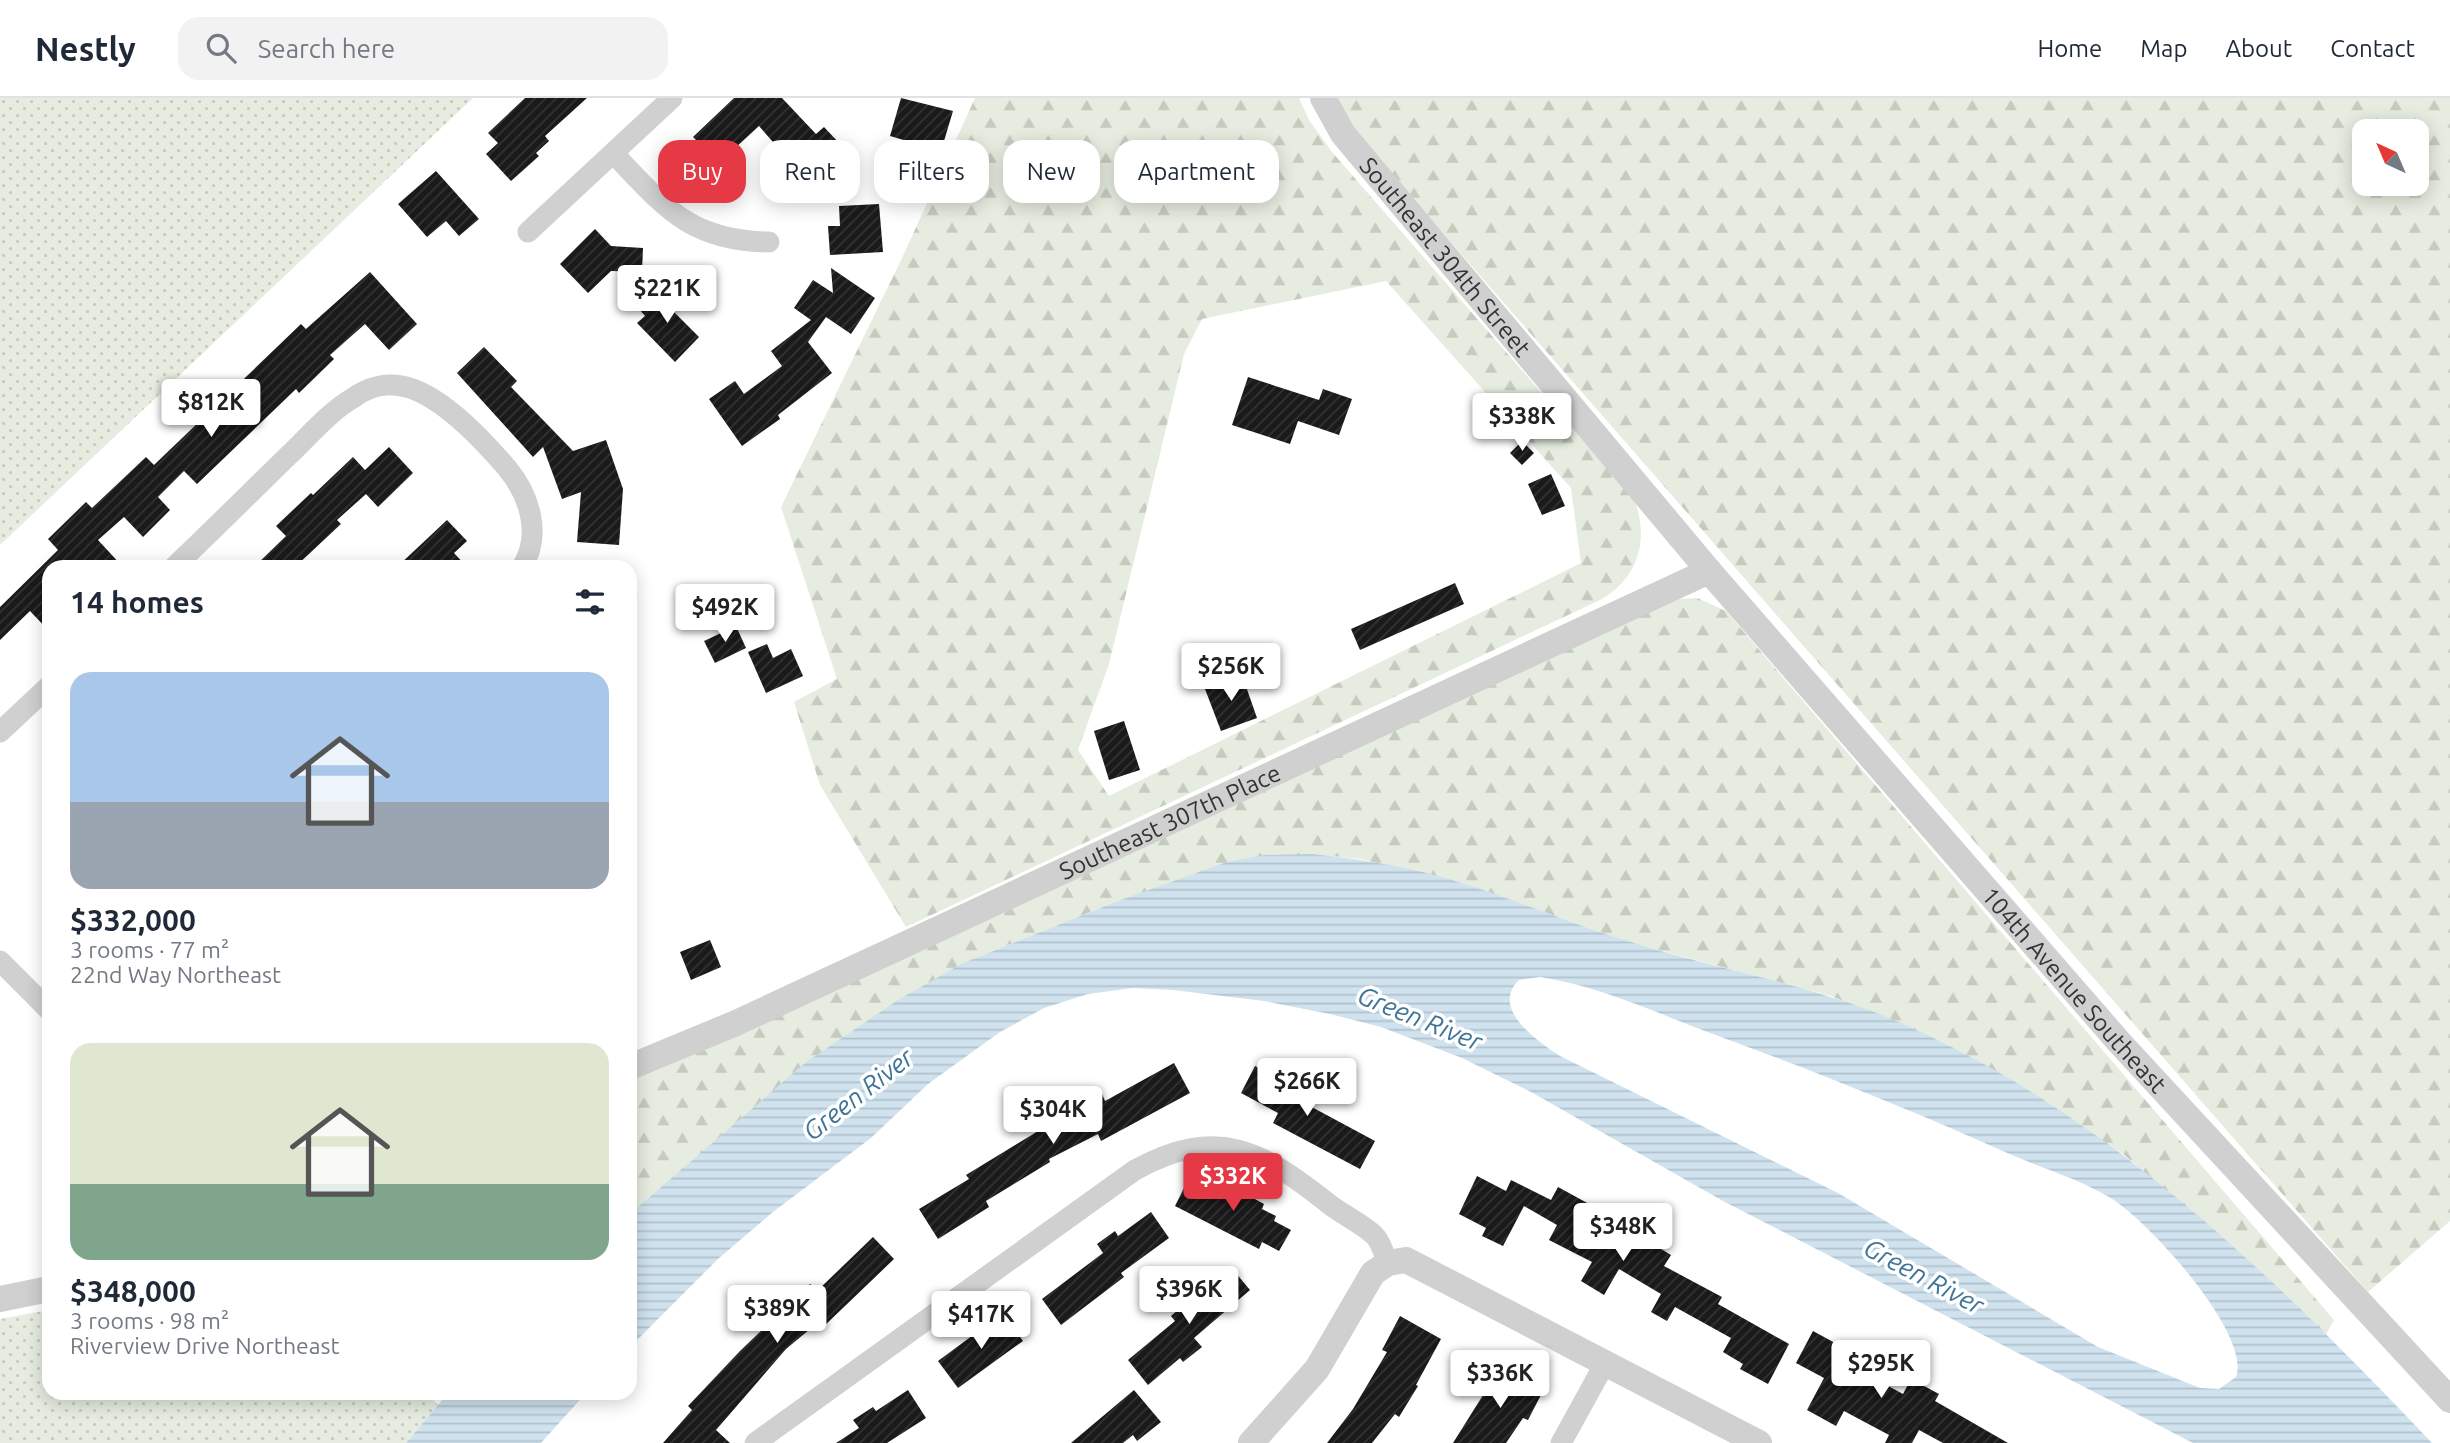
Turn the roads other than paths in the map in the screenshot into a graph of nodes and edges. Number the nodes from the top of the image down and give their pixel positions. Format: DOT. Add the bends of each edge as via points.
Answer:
graph roads {
  1 [pos="672,98"];
  2 [pos="1323,98"];
  3 [pos="613,153"];
  4 [pos="528,232"];
  5 [pos="769,242"];
  6 [pos="181,560"];
  7 [pos="524,560"];
  8 [pos="1709,572"];
  9 [pos="42,693"];
  10 [pos="0,732"];
  11 [pos="0,961"];
  12 [pos="42,1003"];
  13 [pos="637,1065"];
  14 [pos="1388,1263"];
  15 [pos="42,1290"];
  16 [pos="0,1299"];
  17 [pos="1604,1365"];
  18 [pos="2450,1400"];
  19 [pos="755,1443"];
  20 [pos="1251,1443"];
  21 [pos="1561,1443"];
  22 [pos="1759,1443"];
  1 -- 3 [label="street"];
  2 -- 8 [label="street, Southeast 304th Street" via="1343,134"];
  3 -- 4 [label="street"];
  3 -- 5 [label="street" via="684,221 720,238"];
  6 -- 7 [label="street" via="336,410 368,390 393,385 419,392 451,413 507,468 526,499 531,540"];
  8 -- 13 [label="street, Southeast 307th Place"];
  8 -- 18 [label="street, 104th Avenue Southeast" via="2119,1042"];
  9 -- 10 [label="street"];
  11 -- 12 [label="street"];
  14 -- 17 [label="street" via="1406,1259"];
  14 -- 19 [label="street" via="1376,1236 1269,1162 1241,1149 1198,1146 1162,1155"];
  14 -- 20 [label="street" via="1373,1273 1317,1369"];
  15 -- 16 [label="street"];
  17 -- 21 [label="street"];
  17 -- 22 [label="street"];
}
